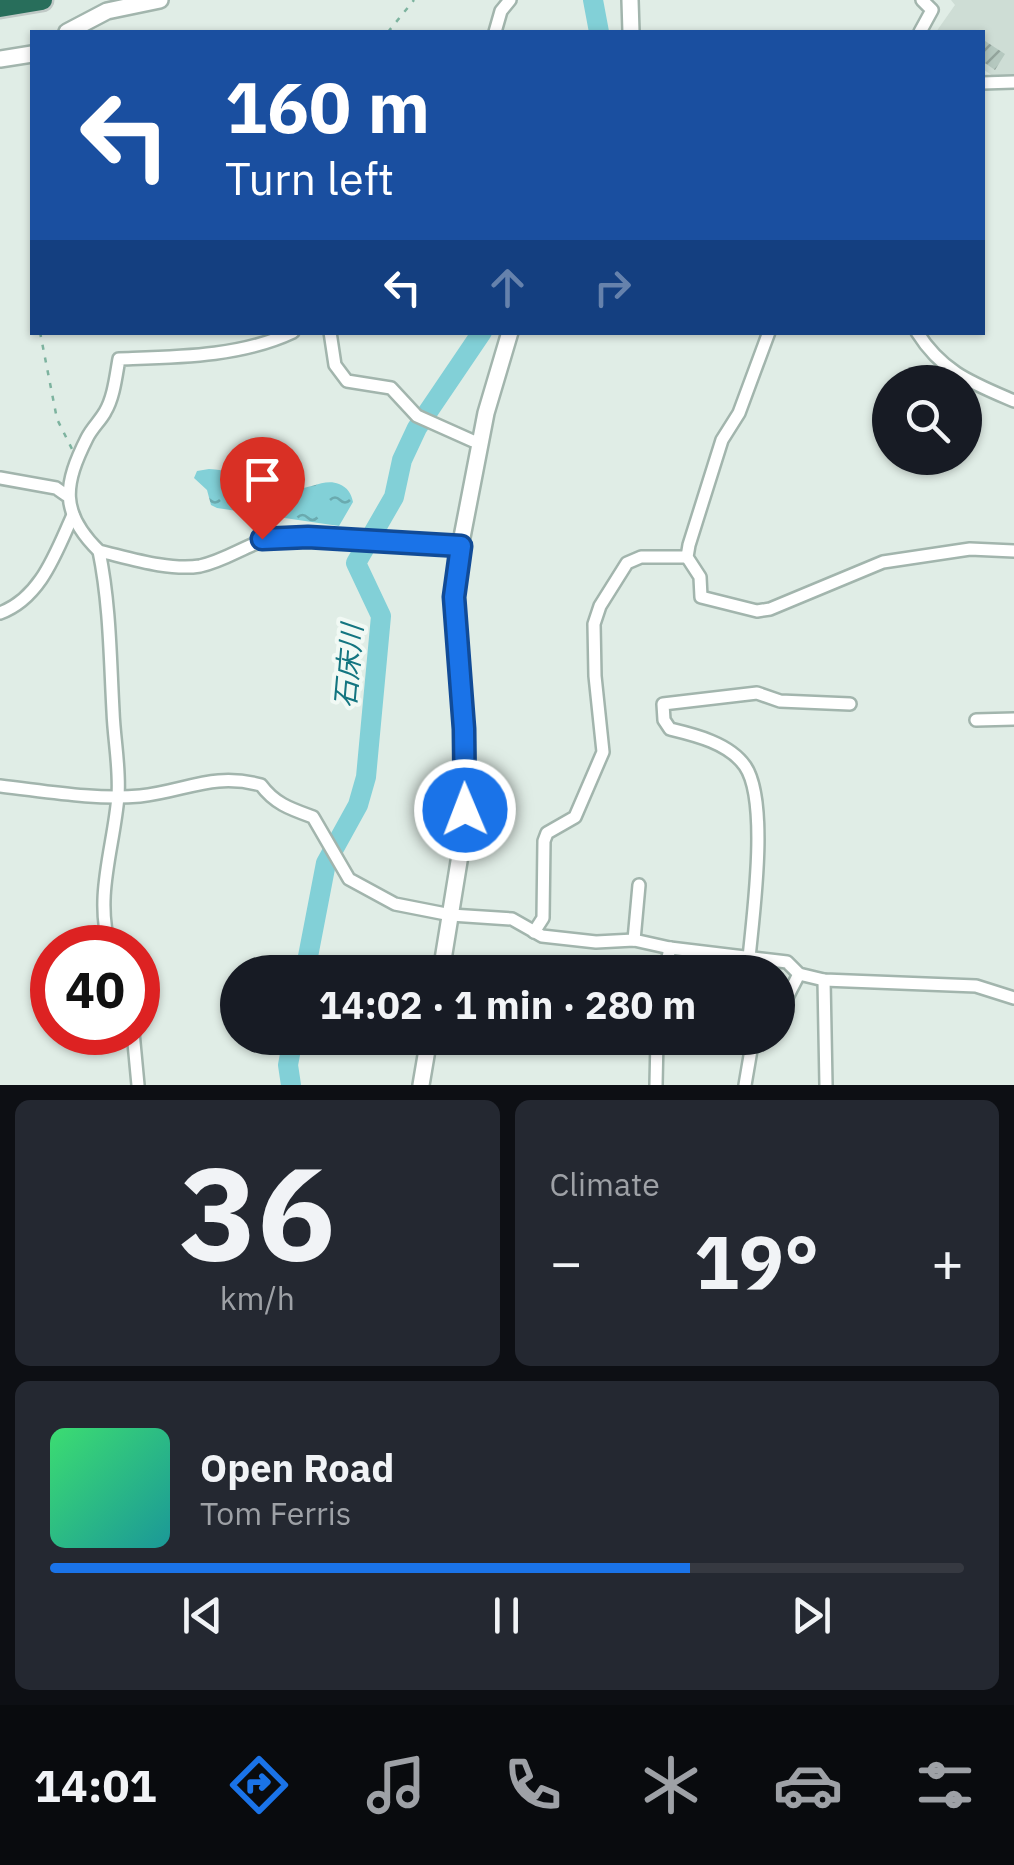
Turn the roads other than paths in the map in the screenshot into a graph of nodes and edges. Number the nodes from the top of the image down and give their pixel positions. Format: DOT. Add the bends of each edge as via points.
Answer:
graph roads {
  1 [pos="42,0"];
  2 [pos="160,0"];
  3 [pos="510,0"];
  4 [pos="630,0"];
  5 [pos="922,0"];
  6 [pos="0,7"];
  7 [pos="70,30"];
  8 [pos="496,30"];
  9 [pos="631,30"];
  10 [pos="921,30"];
  11 [pos="30,54"];
  12 [pos="0,59"];
  13 [pos="1014,82"];
  14 [pos="985,83"];
  15 [pos="288,335"];
  16 [pos="330,335"];
  17 [pos="509,335"];
  18 [pos="767,335"];
  19 [pos="919,335"];
  20 [pos="1014,401"];
  21 [pos="473,441"];
  22 [pos="0,478"];
  23 [pos="66,494"];
  24 [pos="73,515"];
  25 [pos="461,546"];
  26 [pos="99,551"];
  27 [pos="1014,551"];
  28 [pos="687,557"];
  29 [pos="0,614"];
  30 [pos="850,704"];
  31 [pos="1014,719"];
  32 [pos="976,720"];
  33 [pos="0,786"];
  34 [pos="118,797"];
  35 [pos="639,885"];
  36 [pos="451,915"];
  37 [pos="106,925"];
  38 [pos="534,932"];
  39 [pos="634,940"];
  40 [pos="670,948"];
  41 [pos="444,955"];
  42 [pos="669,955"];
  43 [pos="725,955"];
  44 [pos="748,955"];
  45 [pos="795,970"];
  46 [pos="799,974"];
  47 [pos="824,980"];
  48 [pos="795,982"];
  49 [pos="1014,998"];
  50 [pos="135,1055"];
  51 [pos="426,1055"];
  52 [pos="657,1055"];
  53 [pos="750,1055"];
  54 [pos="138,1085"];
  55 [pos="421,1085"];
  56 [pos="656,1085"];
  57 [pos="745,1085"];
  58 [pos="826,1085"];
  1 -- 6 [label="highway"];
  2 -- 7 [label="street" via="107,11"];
  3 -- 8 [label="street"];
  4 -- 9 [label="street"];
  5 -- 10 [label="street" via="932,10"];
  11 -- 12 [label="street"];
  13 -- 14 [label="street"];
  15 -- 23 [label="street" via="219,352 119,358 107,410 88,435"];
  16 -- 21 [label="street" via="335,365 347,381 391,388 423,419"];
  17 -- 25 [label="street" via="486,413"];
  18 -- 28 [label="street" via="722,440"];
  19 -- 20 [label="street" via="944,367"];
  22 -- 23 [label="street"];
  23 -- 24 [label="street"];
  24 -- 26 [label="street"];
  24 -- 29 [label="street" via="36,588"];
  25 -- 26 [label="street" via="294,536 262,539 202,566 184,567"];
  25 -- 36 [label="street" via="454,597 465,810"];
  26 -- 34 [label="street" via="108,594"];
  27 -- 28 [label="street" via="970,549 883,562 757,611 701,598 700,578"];
  28 -- 38 [label="street" via="627,563 600,606 595,676 604,752 575,817 547,832 543,918"];
  30 -- 44 [label="street" via="757,694 663,704 670,729 702,736 746,767 754,791 756,881"];
  31 -- 32 [label="street"];
  33 -- 34 [label="street"];
  34 -- 36 [label="street" via="226,778 262,785 285,807 313,817 349,879 395,904"];
  34 -- 37 [label="street"];
  35 -- 39 [label="street"];
  36 -- 38 [label="street" via="512,919"];
  36 -- 41 [label="street"];
  38 -- 39 [label="street" via="596,942"];
  39 -- 40 [label="street"];
  40 -- 42 [label="street"];
  40 -- 43 [label="street"];
  45 -- 46 [label="street"];
  46 -- 47 [label="street"];
  46 -- 48 [label="street"];
  47 -- 49 [label="street" via="976,986"];
  47 -- 58 [label="street"];
  50 -- 54 [label="street"];
  51 -- 55 [label="street"];
  52 -- 56 [label="street"];
  53 -- 57 [label="street"];
}
